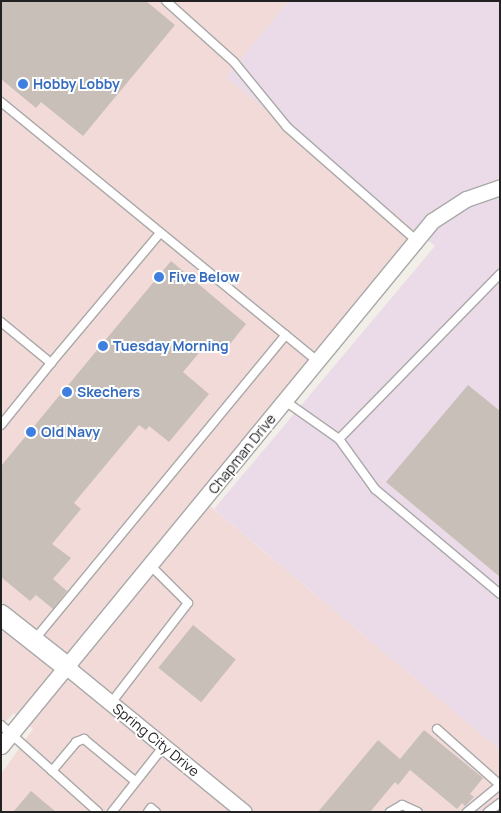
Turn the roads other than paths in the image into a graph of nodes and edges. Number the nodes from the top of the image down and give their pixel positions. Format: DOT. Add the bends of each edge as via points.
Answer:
graph roads {
  1 [pos="166,1"];
  2 [pos="1,102"];
  3 [pos="500,187"];
  4 [pos="160,233"];
  5 [pos="416,240"];
  6 [pos="500,274"];
  7 [pos="1,322"];
  8 [pos="286,335"];
  9 [pos="318,361"];
  10 [pos="51,363"];
  11 [pos="285,401"];
  12 [pos="1,424"];
  13 [pos="339,439"];
  14 [pos="151,566"];
  15 [pos="500,594"];
  16 [pos="1,614"];
  17 [pos="35,639"];
  18 [pos="68,668"];
  19 [pos="112,703"];
  20 [pos="437,729"];
  21 [pos="5,735"];
  22 [pos="164,746"];
  23 [pos="52,771"];
  24 [pos="135,782"];
  25 [pos="500,785"];
  26 [pos="500,803"];
  27 [pos="236,809"];
  28 [pos="98,812"];
  29 [pos="112,812"];
  30 [pos="148,812"];
  31 [pos="156,812"];
  32 [pos="390,812"];
  33 [pos="418,812"];
  34 [pos="468,812"];
  35 [pos="488,812"];
  1 -- 5 [label="lane" via="234,62 287,127"];
  2 -- 4 [label="lane"];
  3 -- 5 [label="street, Chapman Drive" via="466,199 432,221"];
  4 -- 8 [label="lane"];
  4 -- 10 [label="lane"];
  5 -- 9 [label="street, Chapman Drive"];
  6 -- 13 [label="lane"];
  7 -- 10 [label="lane"];
  8 -- 9 [label="lane"];
  8 -- 17 [label="lane"];
  9 -- 11 [label="street, Chapman Drive"];
  10 -- 12 [label="lane"];
  11 -- 13 [label="lane"];
  11 -- 14 [label="street, Chapman Drive"];
  13 -- 15 [label="lane" via="375,489"];
  14 -- 18 [label="street, Chapman Drive"];
  14 -- 19 [label="lane" via="188,603"];
  16 -- 17 [label="street"];
  17 -- 18 [label="street"];
  18 -- 19 [label="street, Spring City Drive"];
  18 -- 21 [label="street, Chapman Drive"];
  19 -- 22 [label="street, Spring City Drive"];
  20 -- 25 [label="lane"];
  21 -- 23 [label="lane"];
  22 -- 24 [label="lane"];
  22 -- 27 [label="street, Spring City Drive"];
  23 -- 24 [label="lane" via="76,742 84,739"];
  23 -- 28 [label="lane"];
  24 -- 29 [label="lane"];
  25 -- 34 [label="lane"];
  26 -- 35 [label="lane"];
  30 -- 31 [label="lane" via="151,808"];
  32 -- 33 [label="lane" via="402,805"];
}
